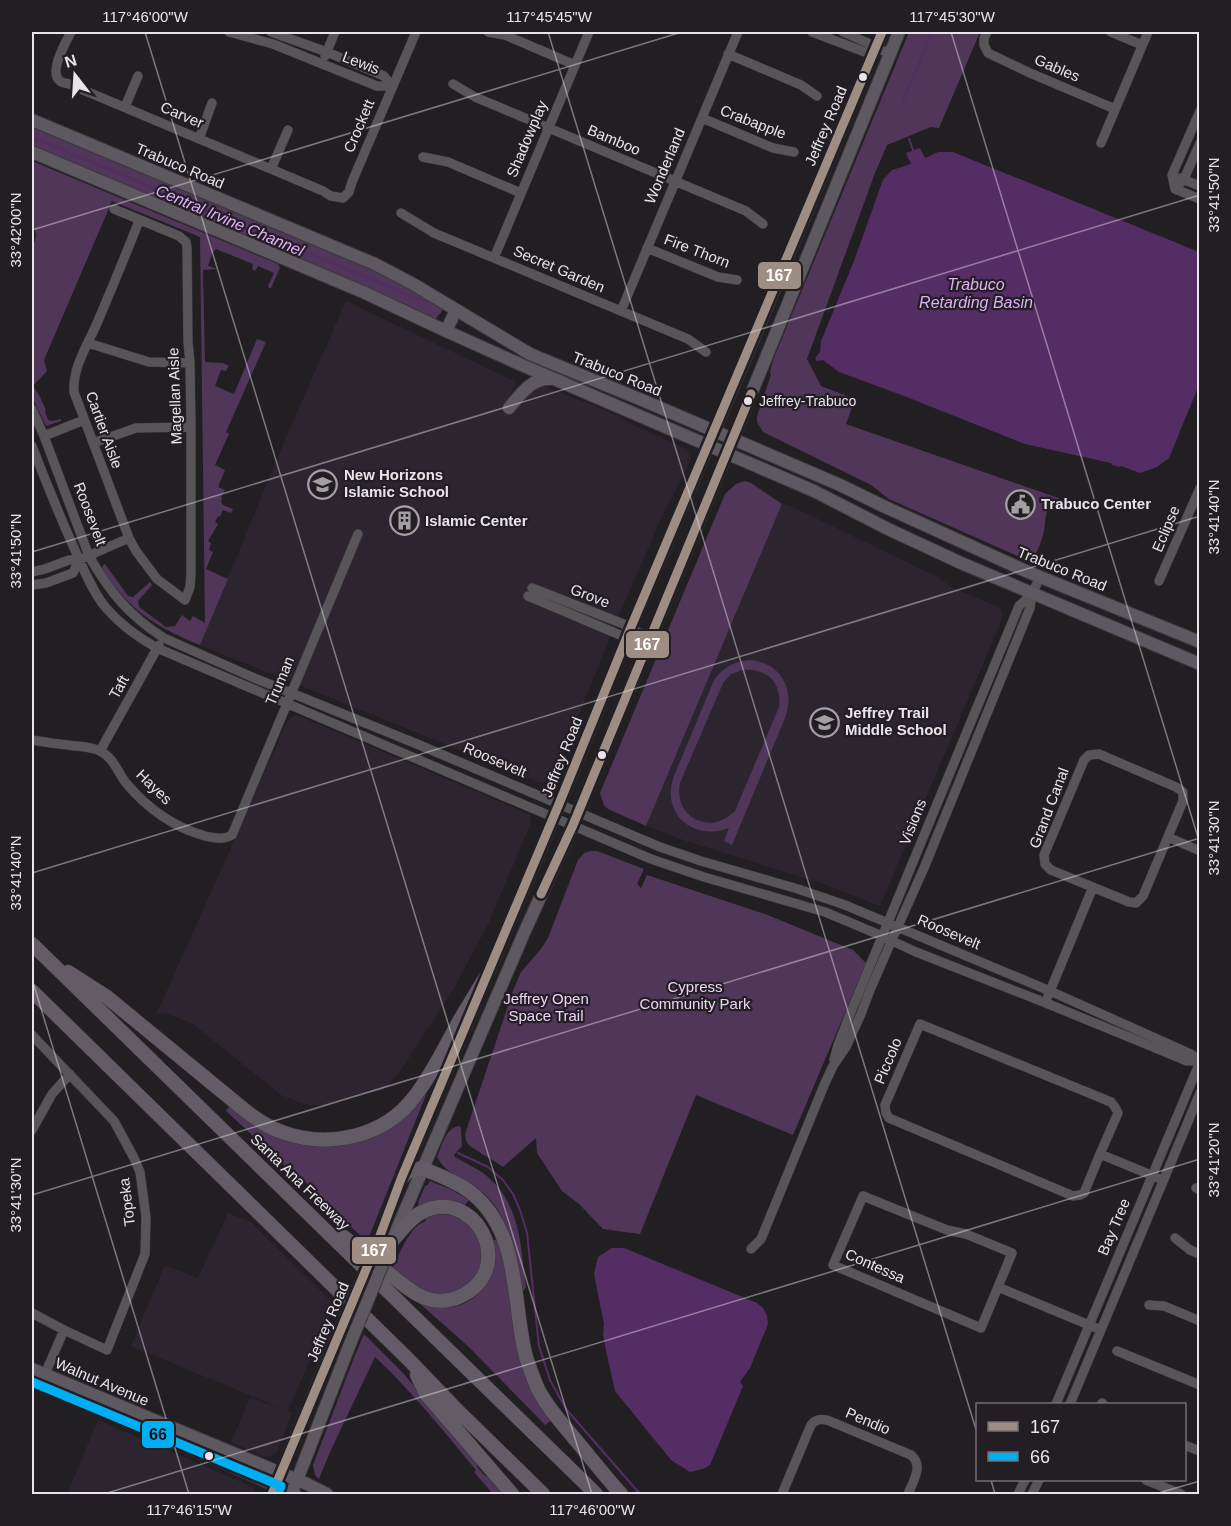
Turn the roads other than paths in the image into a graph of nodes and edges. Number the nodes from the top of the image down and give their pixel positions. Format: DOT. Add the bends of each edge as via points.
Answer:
graph roads {
  1 [pos="71,32"];
  2 [pos="229,32"];
  3 [pos="271,32"];
  4 [pos="335,32"];
  5 [pos="416,32"];
  6 [pos="488,32"];
  7 [pos="589,32"];
  8 [pos="738,32"];
  9 [pos="812,32"];
  10 [pos="843,32"];
  11 [pos="882,32"];
  12 [pos="899,32"];
  13 [pos="987,32"];
  14 [pos="1111,32"];
  15 [pos="1148,32"];
  16 [pos="254,35"];
  17 [pos="1142,45"];
  18 [pos="875,48"];
  19 [pos="327,52"];
  20 [pos="890,53"];
  21 [pos="728,54"];
  22 [pos="322,64"];
  23 [pos="575,64"];
  24 [pos="138,76"];
  25 [pos="453,84"];
  26 [pos="392,86"];
  27 [pos="817,96"];
  28 [pos="212,103"];
  29 [pos="125,107"];
  30 [pos="1115,109"];
  31 [pos="1200,111"];
  32 [pos="702,118"];
  33 [pos="32,120"];
  34 [pos="548,128"];
  35 [pos="288,130"];
  36 [pos="199,139"];
  37 [pos="1101,143"];
  38 [pos="1200,143"];
  39 [pos="32,152"];
  40 [pos="794,152"];
  41 [pos="423,157"];
  42 [pos="271,169"];
  43 [pos="1172,175"];
  44 [pos="1184,179"];
  45 [pos="675,182"];
  46 [pos="1200,186"];
  47 [pos="1175,189"];
  48 [pos="521,193"];
  49 [pos="343,198"];
  50 [pos="1200,200"];
  51 [pos="114,209"];
  52 [pos="401,213"];
  53 [pos="139,220"];
  54 [pos="763,224"];
  55 [pos="647,248"];
  56 [pos="494,258"];
  57 [pos="737,280"];
  58 [pos="456,310"];
  59 [pos="621,311"];
  60 [pos="447,328"];
  61 [pos="88,343"];
  62 [pos="706,352"];
  63 [pos="530,354"];
  64 [pos="190,363"];
  65 [pos="555,380"];
  66 [pos="509,408"];
  67 [pos="32,409"];
  68 [pos="84,420"];
  69 [pos="191,427"];
  70 [pos="714,430"];
  71 [pos="44,436"];
  72 [pos="733,439"];
  73 [pos="93,443"];
  74 [pos="707,445"];
  75 [pos="32,446"];
  76 [pos="728,453"];
  77 [pos="1200,488"];
  78 [pos="358,534"];
  79 [pos="129,538"];
  80 [pos="89,556"];
  81 [pos="80,561"];
  82 [pos="32,572"];
  83 [pos="1040,578"];
  84 [pos="1160,581"];
  85 [pos="32,585"];
  86 [pos="530,592"];
  87 [pos="1032,594"];
  88 [pos="185,600"];
  89 [pos="629,633"];
  90 [pos="164,638"];
  91 [pos="649,640"];
  92 [pos="1200,642"];
  93 [pos="157,648"];
  94 [pos="1200,664"];
  95 [pos="291,693"];
  96 [pos="287,703"];
  97 [pos="32,740"];
  98 [pos="417,744"];
  99 [pos="100,751"];
  100 [pos="411,757"];
  101 [pos="559,804"];
  102 [pos="578,812"];
  103 [pos="554,816"];
  104 [pos="573,825"];
  105 [pos="228,837"];
  106 [pos="1168,837"];
  107 [pos="1200,851"];
  108 [pos="1093,887"];
  109 [pos="893,925"];
  110 [pos="887,939"];
  111 [pos="32,944"];
  112 [pos="44,956"];
  113 [pos="486,978"];
  114 [pos="32,991"];
  115 [pos="1050,991"];
  116 [pos="1046,1003"];
  117 [pos="32,1035"];
  118 [pos="1200,1061"];
  119 [pos="70,1074"];
  120 [pos="1200,1093"];
  121 [pos="32,1130"];
  122 [pos="1100,1154"];
  123 [pos="422,1168"];
  124 [pos="1152,1175"];
  125 [pos="401,1179"];
  126 [pos="1164,1180"];
  127 [pos="279,1185"];
  128 [pos="1175,1238"];
  129 [pos="386,1244"];
  130 [pos="751,1249"];
  131 [pos="1200,1254"];
  132 [pos="998,1287"];
  133 [pos="1149,1305"];
  134 [pos="32,1313"];
  135 [pos="1200,1321"];
  136 [pos="1090,1324"];
  137 [pos="64,1330"];
  138 [pos="1101,1330"];
  139 [pos="1117,1351"];
  140 [pos="409,1360"];
  141 [pos="32,1368"];
  142 [pos="45,1374"];
  143 [pos="32,1382"];
  144 [pos="1200,1385"];
  145 [pos="1056,1403"];
  146 [pos="1070,1403"];
  147 [pos="1186,1445"];
  148 [pos="1200,1451"];
  149 [pos="281,1474"];
  150 [pos="297,1480"];
  151 [pos="1151,1481"];
  152 [pos="274,1490"];
  153 [pos="293,1494"];
  154 [pos="327,1494"];
  155 [pos="512,1494"];
  156 [pos="543,1494"];
  157 [pos="596,1494"];
  158 [pos="621,1494"];
  159 [pos="782,1494"];
  160 [pos="908,1494"];
  161 [pos="1181,1494"];
  1 -- 29 [label="street, Carver" via="55,69 58,80"];
  2 -- 16 [label="street, Lewis"];
  3 -- 19 [label="street, Lewis"];
  4 -- 19 [label="street"];
  5 -- 26 [label="street, Crockett"];
  6 -- 23 [label="street" via="505,35"];
  7 -- 23 [label="street, Shadowplay"];
  8 -- 21 [label="street, Wonderland"];
  9 -- 18 [label="street" via="865,52"];
  10 -- 18 [label="street"];
  11 -- 18 [label="main road, Jeffrey Road"];
  12 -- 20 [label="main road, Jeffrey Road"];
  13 -- 30 [label="street, Gables" via="984,45 988,53"];
  14 -- 17 [label="street"];
  15 -- 17 [label="street"];
  16 -- 22 [label="street, Lewis"];
  17 -- 30 [label="street"];
  18 -- 20 [label="street"];
  18 -- 70 [label="main road, Jeffrey Road"];
  19 -- 22 [label="street"];
  19 -- 26 [label="street, Lewis" via="384,76"];
  20 -- 72 [label="main road, Jeffrey Road"];
  21 -- 27 [label="street" via="801,85"];
  21 -- 32 [label="street, Wonderland"];
  22 -- 26 [label="street, Lewis" via="377,86"];
  23 -- 34 [label="street, Shadowplay"];
  24 -- 29 [label="street"];
  25 -- 34 [label="street, Bamboo"];
  26 -- 49 [label="street, Crockett" via="349,192"];
  28 -- 36 [label="street"];
  29 -- 36 [label="street, Carver"];
  30 -- 37 [label="street"];
  31 -- 43 [label="street"];
  32 -- 40 [label="street, Crabapple" via="773,148"];
  32 -- 45 [label="street, Wonderland"];
  33 -- 58 [label="main road, Trabuco Road" via="375,264"];
  34 -- 45 [label="street, Bamboo"];
  34 -- 48 [label="street, Shadowplay"];
  35 -- 42 [label="street"];
  36 -- 42 [label="street, Carver"];
  38 -- 44 [label="street"];
  39 -- 60 [label="main road, Trabuco Road"];
  41 -- 48 [label="street" via="448,162"];
  42 -- 49 [label="street, Carver"];
  43 -- 44 [label="street"];
  43 -- 47 [label="street"];
  44 -- 46 [label="street"];
  44 -- 47 [label="street"];
  45 -- 54 [label="street, Bamboo" via="746,212"];
  45 -- 55 [label="street, Wonderland"];
  47 -- 50 [label="street"];
  48 -- 56 [label="street, Shadowplay"];
  51 -- 53 [label="street"];
  52 -- 56 [label="street, Secret Garden" via="434,233"];
  53 -- 61 [label="street, Cartier Aisle"];
  53 -- 64 [label="street, Magellan Aisle" via="186,242"];
  55 -- 57 [label="street, Fire Thorn" via="718,277"];
  55 -- 59 [label="street, Wonderland"];
  56 -- 59 [label="street, Secret Garden"];
  58 -- 60 [label="main road"];
  58 -- 63 [label="main road, Trabuco Road"];
  59 -- 62 [label="street, Secret Garden" via="688,339"];
  60 -- 63 [label="main road" via="516,353"];
  60 -- 65 [label="main road, Trabuco Road"];
  61 -- 64 [label="street" via="149,362"];
  61 -- 68 [label="street, Cartier Aisle" via="73,381"];
  63 -- 70 [label="main road, Trabuco Road"];
  64 -- 69 [label="street, Magellan Aisle"];
  65 -- 66 [label="main road" via="537,381"];
  65 -- 74 [label="main road, Trabuco Road"];
  67 -- 71 [label="street, Roosevelt"];
  68 -- 71 [label="street"];
  68 -- 73 [label="street, Cartier Aisle"];
  69 -- 73 [label="street" via="136,428"];
  69 -- 88 [label="street, Magellan Aisle" via="191,581"];
  70 -- 72 [label="main road, Trabuco Road"];
  70 -- 74 [label="main road, Jeffrey Road"];
  71 -- 80 [label="street, Roosevelt"];
  72 -- 76 [label="main road, Jeffrey Road"];
  72 -- 83 [label="main road, Trabuco Road"];
  73 -- 79 [label="street, Cartier Aisle"];
  74 -- 76 [label="main road, Trabuco Road"];
  74 -- 89 [label="main road, Jeffrey Road"];
  75 -- 81 [label="street, Roosevelt"];
  76 -- 87 [label="main road, Trabuco Road"];
  76 -- 91 [label="main road, Jeffrey Road"];
  77 -- 84 [label="street, Eclipse"];
  78 -- 95 [label="street, Truman"];
  79 -- 80 [label="street"];
  79 -- 88 [label="street, Cartier Aisle" via="157,579"];
  80 -- 81 [label="street"];
  80 -- 90 [label="street, Roosevelt" via="119,601"];
  81 -- 82 [label="street" via="69,560"];
  81 -- 85 [label="street" via="73,573"];
  81 -- 93 [label="street, Roosevelt" via="106,608 134,634"];
  83 -- 87 [label="street, Visions"];
  83 -- 92 [label="main road, Trabuco Road"];
  86 -- 89 [label="street, Grove"];
  87 -- 94 [label="main road, Trabuco Road"];
  87 -- 109 [label="street, Visions" via="1019,606 933,812"];
  89 -- 91 [label="street, Grove"];
  89 -- 101 [label="main road, Jeffrey Road"];
  90 -- 93 [label="street, Taft"];
  90 -- 95 [label="street, Roosevelt"];
  91 -- 102 [label="main road, Jeffrey Road"];
  93 -- 96 [label="street, Roosevelt"];
  93 -- 99 [label="street, Taft"];
  95 -- 96 [label="street, Truman"];
  95 -- 98 [label="street, Roosevelt"];
  96 -- 100 [label="street, Roosevelt"];
  96 -- 105 [label="street, Truman" via="235,831"];
  97 -- 99 [label="street"];
  98 -- 100 [label="street"];
  98 -- 101 [label="street, Roosevelt"];
  99 -- 105 [label="street, Hayes" via="114,762 126,783 164,818 194,833"];
  100 -- 103 [label="street, Roosevelt"];
  101 -- 102 [label="street, Roosevelt"];
  101 -- 103 [label="main road, Jeffrey Road"];
  102 -- 104 [label="main road, Jeffrey Road"];
  102 -- 109 [label="street, Roosevelt" via="680,855 798,889"];
  103 -- 104 [label="street, Roosevelt"];
  103 -- 113 [label="main road, Jeffrey Road"];
  104 -- 110 [label="street, Roosevelt" via="651,859 825,912"];
  104 -- 123 [label="main road, Jeffrey Road"];
  106 -- 107 [label="street"];
  106 -- 108 [label="street, Grand Canal" via="1143,896 1136,903"];
  106 -- 108 [label="street, Grand Canal" via="1183,792 1099,754 1089,755 1044,855 1051,870"];
  108 -- 115 [label="street"];
  109 -- 110 [label="street, Visions"];
  109 -- 115 [label="street, Roosevelt"];
  110 -- 116 [label="street, Roosevelt"];
  110 -- 130 [label="street, Visions" via="846,1047 833,1066 761,1239"];
  111 -- 112 [label="highway, Santa Ana Freeway"];
  112 -- 113 [label="highway" via="107,997 266,1125 320,1140 364,1133 407,1106"];
  112 -- 127 [label="highway, Santa Ana Freeway"];
  113 -- 125 [label="main road, Jeffrey Road"];
  114 -- 140 [label="highway"];
  115 -- 116 [label="street"];
  115 -- 118 [label="street, Roosevelt"];
  116 -- 118 [label="street, Roosevelt" via="1187,1061"];
  117 -- 119 [label="street, Topeka"];
  118 -- 124 [label="street, Bay Tree"];
  119 -- 121 [label="street" via="52,1094"];
  119 -- 137 [label="street, Topeka" via="114,1121 134,1158 146,1217 145,1254 107,1350"];
  120 -- 126 [label="street, Bay Tree"];
  122 -- 122 [label="street, Piccolo" via="1084,1193 1073,1196 889,1118 885,1105 920,1024 1111,1102 1118,1113"];
  122 -- 124 [label="street"];
  123 -- 125 [label="highway" via="407,1172"];
  123 -- 129 [label="main road, Jeffrey Road"];
  123 -- 158 [label="highway" via="475,1196 497,1224 510,1259 526,1356 538,1389 549,1408"];
  124 -- 126 [label="street"];
  124 -- 136 [label="street, Bay Tree"];
  125 -- 129 [label="main road, Jeffrey Road"];
  126 -- 138 [label="street, Bay Tree"];
  127 -- 129 [label="highway" via="424,1298 459,1298 474,1288 487,1267 488,1247 481,1228 465,1214 450,1208 421,1212"];
  127 -- 157 [label="highway, Santa Ana Freeway"];
  128 -- 131 [label="street"];
  129 -- 149 [label="main road, Jeffrey Road, bridge" via="339,1333"];
  129 -- 150 [label="main road, Jeffrey Road, bridge"];
  132 -- 132 [label="street, Contessa" via="981,1328 833,1265 863,1196 1012,1253"];
  132 -- 136 [label="street"];
  133 -- 135 [label="street" via="1164,1306"];
  134 -- 137 [label="street, Topeka"];
  136 -- 138 [label="street"];
  136 -- 145 [label="street, Bay Tree"];
  137 -- 142 [label="street"];
  138 -- 146 [label="street, Bay Tree"];
  139 -- 144 [label="street"];
  140 -- 155 [label="highway" via="426,1394"];
  140 -- 156 [label="highway"];
  141 -- 142 [label="main road, Walnut Avenue"];
  142 -- 149 [label="main road, Walnut Avenue"];
  143 -- 152 [label="main road, Walnut Avenue"];
  147 -- 148 [label="street"];
  149 -- 150 [label="main road, Walnut Avenue"];
  149 -- 152 [label="main road, Jeffrey Road"];
  150 -- 153 [label="main road, Jeffrey Road"];
  150 -- 154 [label="main road, Walnut Avenue"];
  151 -- 161 [label="street"];
  152 -- 153 [label="main road, Walnut Avenue"];
  159 -- 160 [label="street, Pendio" via="811,1425 821,1419 911,1455 918,1470"];
}
